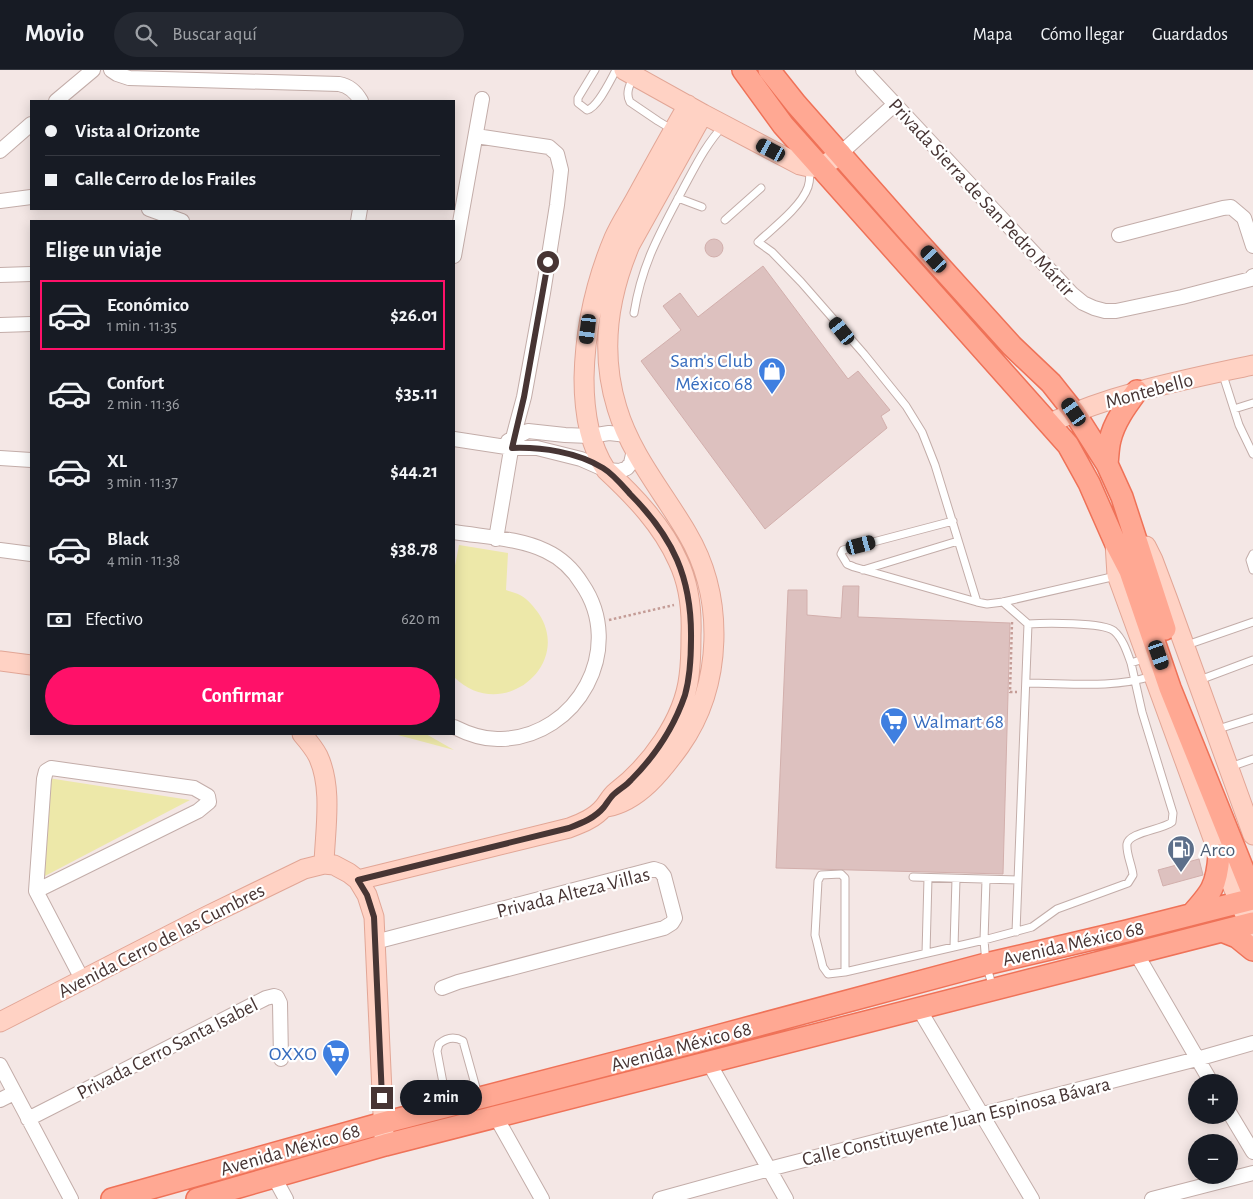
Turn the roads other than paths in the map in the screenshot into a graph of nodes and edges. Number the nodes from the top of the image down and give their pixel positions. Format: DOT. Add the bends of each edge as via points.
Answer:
graph roads {
  1 [pos="92,70"];
  2 [pos="111,70"];
  3 [pos="594,70"];
  4 [pos="743,70"];
  5 [pos="770,70"];
  6 [pos="864,70"];
  7 [pos="625,72"];
  8 [pos="482,99"];
  9 [pos="57,100"];
  10 [pos="360,100"];
  11 [pos="895,104"];
  12 [pos="696,109"];
  13 [pos="30,125"];
  14 [pos="724,125"];
  15 [pos="674,130"];
  16 [pos="476,136"];
  17 [pos="0,151"];
  18 [pos="841,153"];
  19 [pos="815,168"];
  20 [pos="761,188"];
  21 [pos="30,197"];
  22 [pos="678,198"];
  23 [pos="0,201"];
  24 [pos="702,207"];
  25 [pos="152,210"];
  26 [pos="179,220"];
  27 [pos="725,220"];
  28 [pos="1119,235"];
  29 [pos="1253,246"];
  30 [pos="455,251"];
  31 [pos="30,274"];
  32 [pos="0,275"];
  33 [pos="1253,276"];
  34 [pos="634,313"];
  35 [pos="30,324"];
  36 [pos="0,325"];
  37 [pos="1253,365"];
  38 [pos="1222,372"];
  39 [pos="1137,391"];
  40 [pos="1253,402"];
  41 [pos="1234,409"];
  42 [pos="1074,412"];
  43 [pos="1050,424"];
  44 [pos="590,436"];
  45 [pos="455,439"];
  46 [pos="630,442"];
  47 [pos="513,443"];
  48 [pos="1253,454"];
  49 [pos="0,458"];
  50 [pos="30,460"];
  51 [pos="1107,464"];
  52 [pos="606,470"];
  53 [pos="953,521"];
  54 [pos="1132,525"];
  55 [pos="455,532"];
  56 [pos="496,538"];
  57 [pos="958,541"];
  58 [pos="0,550"];
  59 [pos="30,554"];
  60 [pos="1253,554"];
  61 [pos="862,570"];
  62 [pos="1253,570"];
  63 [pos="1124,573"];
  64 [pos="977,602"];
  65 [pos="1003,602"];
  66 [pos="1253,622"];
  67 [pos="1028,624"];
  68 [pos="1184,646"];
  69 [pos="1253,660"];
  70 [pos="0,661"];
  71 [pos="30,665"];
  72 [pos="1143,665"];
  73 [pos="1134,681"];
  74 [pos="1026,683"];
  75 [pos="1184,684"];
  76 [pos="1253,718"];
  77 [pos="455,728"];
  78 [pos="1214,730"];
  79 [pos="303,735"];
  80 [pos="1253,759"];
  81 [pos="1228,768"];
  82 [pos="603,808"];
  83 [pos="1253,835"];
  84 [pos="1219,855"];
  85 [pos="1253,861"];
  86 [pos="324,864"];
  87 [pos="913,877"];
  88 [pos="928,878"];
  89 [pos="956,879"];
  90 [pos="358,880"];
  91 [pos="986,880"];
  92 [pos="1018,880"];
  93 [pos="36,891"];
  94 [pos="1249,898"];
  95 [pos="1191,915"];
  96 [pos="1252,927"];
  97 [pos="1222,931"];
  98 [pos="1016,932"];
  99 [pos="984,940"];
  100 [pos="375,942"];
  101 [pos="954,947"];
  102 [pos="1253,950"];
  103 [pos="926,954"];
  104 [pos="1136,954"];
  105 [pos="986,964"];
  106 [pos="845,972"];
  107 [pos="82,979"];
  108 [pos="442,988"];
  109 [pos="993,989"];
  110 [pos="919,1008"];
  111 [pos="0,1022"];
  112 [pos="1253,1043"];
  113 [pos="281,1059"];
  114 [pos="1197,1059"];
  115 [pos="710,1062"];
  116 [pos="0,1065"];
  117 [pos="1206,1074"];
  118 [pos="14,1093"];
  119 [pos="478,1098"];
  120 [pos="0,1100"];
  121 [pos="448,1106"];
  122 [pos="982,1114"];
  123 [pos="496,1117"];
  124 [pos="28,1119"];
  125 [pos="383,1123"];
  126 [pos="1236,1124"];
  127 [pos="385,1145"];
  128 [pos="1253,1152"];
  129 [pos="769,1169"];
  130 [pos="1253,1173"];
  131 [pos="274,1177"];
  132 [pos="71,1199"];
  133 [pos="112,1199"];
  134 [pos="197,1199"];
  135 [pos="286,1199"];
  136 [pos="542,1199"];
  137 [pos="660,1199"];
  138 [pos="786,1199"];
  139 [pos="1032,1199"];
  140 [pos="1152,1199"];
  1 -- 9 [label="street"];
  2 -- 10 [label="street" via="129,78 346,85"];
  3 -- 7 [label="lane" via="578,98 578,103 586,110 597,103"];
  4 -- 19 [label="main road"];
  5 -- 18 [label="main road"];
  6 -- 11 [label="street, Privada Sierra de San Pedro Mártir"];
  7 -- 12 [label="street"];
  7 -- 15 [label="lane" via="630,102"];
  8 -- 16 [label="street"];
  11 -- 18 [label="street"];
  11 -- 33 [label="street, Privada Sierra de San Pedro Mártir" via="1083,303 1105,312 1128,310"];
  12 -- 14 [label="street"];
  12 -- 15 [label="street"];
  12 -- 46 [label="street" via="630,245 612,298 608,363 617,408"];
  13 -- 17 [label="street"];
  14 -- 19 [label="street" via="787,159"];
  14 -- 22 [label="lane" via="713,136"];
  15 -- 44 [label="street" via="615,237 596,290 585,365 584,392"];
  16 -- 30 [label="street"];
  16 -- 47 [label="street" via="549,146 557,154 561,170 543,293"];
  18 -- 19 [label="street"];
  18 -- 42 [label="main road"];
  19 -- 43 [label="main road"];
  19 -- 53 [label="lane" via="805,194 758,242 801,282 906,406 922,432"];
  20 -- 27 [label="lane"];
  21 -- 23 [label="street"];
  22 -- 24 [label="lane"];
  22 -- 34 [label="lane" via="644,267"];
  25 -- 26 [label="street"];
  28 -- 29 [label="street" via="1232,207 1244,218"];
  31 -- 32 [label="street"];
  35 -- 36 [label="street"];
  37 -- 38 [label="street, Montebello"];
  38 -- 39 [label="street, Montebello"];
  38 -- 41 [label="lane"];
  39 -- 42 [label="street, Montebello"];
  39 -- 51 [label="main road" via="1110,439"];
  40 -- 41 [label="lane"];
  41 -- 48 [label="lane"];
  42 -- 43 [label="street, Montebello"];
  42 -- 51 [label="main road"];
  43 -- 63 [label="main road" via="1068,444 1089,483 1115,542"];
  44 -- 46 [label="street" via="609,433"];
  44 -- 47 [label="street" via="528,431"];
  44 -- 52 [label="street"];
  45 -- 47 [label="street" via="497,446"];
  46 -- 52 [label="street" via="631,464 628,468"];
  46 -- 82 [label="street" via="687,533 703,566 714,619 713,650 705,698 686,738 648,785 619,805"];
  47 -- 52 [label="street" via="581,459"];
  47 -- 56 [label="street"];
  49 -- 50 [label="street"];
  51 -- 54 [label="main road"];
  52 -- 82 [label="street" via="640,505 666,538 678,560 690,602 692,642 689,678 676,717 645,765 612,795"];
  53 -- 57 [label="lane"];
  53 -- 61 [label="lane" via="843,550 841,554 846,564"];
  54 -- 68 [label="street" via="1153,560"];
  54 -- 75 [label="main road"];
  55 -- 56 [label="street"];
  56 -- 77 [label="street" via="547,551 578,577 591,599 598,622 599,650 592,676 578,699 557,719 532,733 508,739 485,738"];
  57 -- 61 [label="lane"];
  57 -- 64 [label="lane"];
  58 -- 59 [label="street"];
  60 -- 62 [label="lane" via="1250,560"];
  61 -- 64 [label="lane"];
  63 -- 65 [label="lane"];
  63 -- 72 [label="street"];
  63 -- 75 [label="main road"];
  64 -- 65 [label="lane"];
  65 -- 67 [label="lane"];
  66 -- 68 [label="lane"];
  67 -- 72 [label="lane" via="1108,628"];
  67 -- 74 [label="lane"];
  68 -- 75 [label="street"];
  69 -- 75 [label="lane"];
  70 -- 71 [label="street"];
  72 -- 73 [label="lane"];
  72 -- 73 [label="lane"];
  72 -- 84 [label="street"];
  73 -- 74 [label="lane" via="1111,684"];
  73 -- 98 [label="lane" via="1173,813 1172,822 1128,840 1133,875 1128,883 1058,910"];
  74 -- 92 [label="lane"];
  75 -- 78 [label="street"];
  75 -- 85 [label="main road"];
  75 -- 94 [label="main road"];
  76 -- 78 [label="lane"];
  78 -- 81 [label="street"];
  79 -- 86 [label="street" via="317,755 326,787"];
  80 -- 81 [label="lane"];
  81 -- 83 [label="street" via="1244,803"];
  82 -- 90 [label="street" via="586,822 569,828"];
  84 -- 94 [label="street"];
  84 -- 95 [label="main road" via="1214,885"];
  86 -- 90 [label="street" via="334,865"];
  86 -- 107 [label="street, Avenida Cerro de las Cumbres" via="304,869"];
  87 -- 88 [label="lane"];
  88 -- 89 [label="lane"];
  88 -- 103 [label="lane"];
  89 -- 91 [label="lane"];
  89 -- 101 [label="lane"];
  90 -- 100 [label="street" via="374,917"];
  91 -- 92 [label="lane"];
  91 -- 99 [label="lane"];
  92 -- 98 [label="lane"];
  93 -- 93 [label="street" via="44,779 48,769 194,788 208,796 209,802 198,811"];
  93 -- 107 [label="street"];
  94 -- 95 [label="main road, Avenida México 68"];
  94 -- 96 [label="street"];
  95 -- 105 [label="main road, Avenida México 68"];
  96 -- 97 [label="main road, Avenida México 68"];
  97 -- 102 [label="main road" via="1237,937"];
  97 -- 104 [label="main road, Avenida México 68"];
  98 -- 99 [label="lane"];
  99 -- 101 [label="lane"];
  99 -- 105 [label="lane"];
  100 -- 108 [label="street, Privada Alteza Villas" via="654,870 664,876 675,918 664,928"];
  100 -- 125 [label="street"];
  101 -- 103 [label="lane"];
  103 -- 106 [label="lane"];
  104 -- 109 [label="main road, Avenida México 68"];
  104 -- 114 [label="street"];
  105 -- 109 [label="lane"];
  105 -- 119 [label="main road, Avenida México 68"];
  106 -- 106 [label="lane" via="845,878 841,874 824,874 818,881 815,935 825,972 832,975"];
  107 -- 111 [label="street, Avenida Cerro de las Cumbres"];
  109 -- 110 [label="main road, Avenida México 68"];
  110 -- 115 [label="main road, Avenida México 68"];
  110 -- 122 [label="street"];
  112 -- 114 [label="street, Calle Constituyente Juan Espinosa Bávara"];
  113 -- 124 [label="street, Privada Cerro Santa Isabel" via="280,1003 274,996"];
  114 -- 117 [label="street"];
  114 -- 122 [label="street, Calle Constituyente Juan Espinosa Bávara"];
  115 -- 123 [label="main road, Avenida México 68"];
  115 -- 129 [label="street"];
  116 -- 118 [label="street"];
  118 -- 120 [label="street"];
  118 -- 124 [label="street"];
  119 -- 121 [label="main road, Avenida México 68"];
  119 -- 121 [label="lane" via="463,1041 445,1039 439,1044 438,1051"];
  121 -- 125 [label="main road, Avenida México 68"];
  122 -- 129 [label="street, Calle Constituyente Juan Espinosa Bávara"];
  122 -- 139 [label="street"];
  123 -- 127 [label="main road, Avenida México 68"];
  123 -- 136 [label="street"];
  124 -- 132 [label="street"];
  125 -- 127 [label="street"];
  125 -- 133 [label="main road, Avenida México 68"];
  126 -- 128 [label="street"];
  127 -- 131 [label="main road, Avenida México 68"];
  129 -- 137 [label="street, Calle Constituyente Juan Espinosa Bávara"];
  129 -- 138 [label="street"];
  130 -- 140 [label="street"];
  131 -- 134 [label="main road, Avenida México 68"];
  131 -- 135 [label="street"];
}
